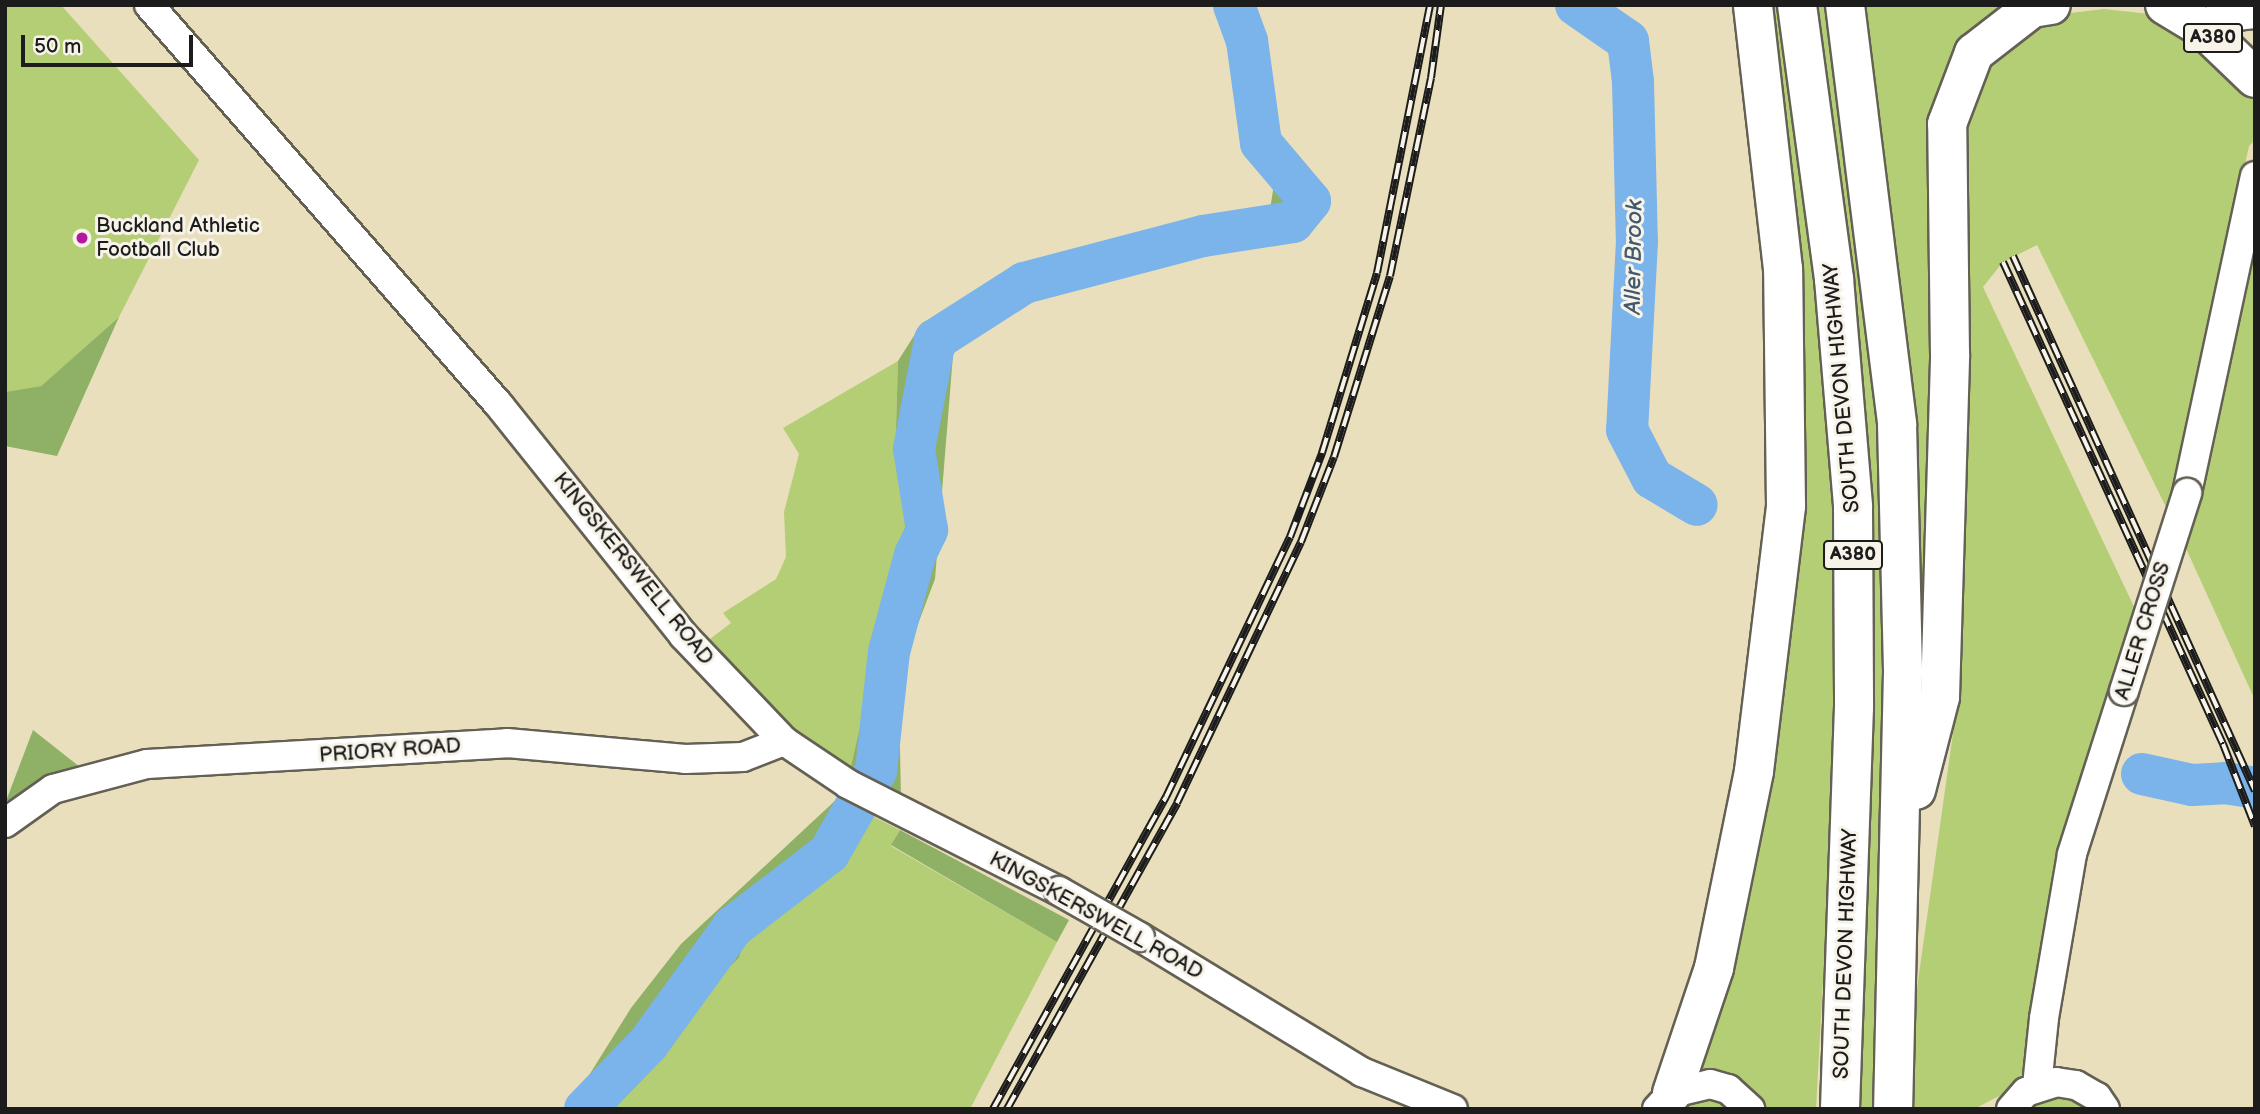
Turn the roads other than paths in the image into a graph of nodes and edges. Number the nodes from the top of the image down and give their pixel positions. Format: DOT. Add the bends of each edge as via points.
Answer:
graph roads {
  1 [pos="149,5"];
  2 [pos="1753,5"];
  3 [pos="1797,5"];
  4 [pos="1845,5"];
  5 [pos="2051,5"];
  6 [pos="2165,5"];
  7 [pos="2225,5"];
  8 [pos="2255,9"];
  9 [pos="2255,53"];
  10 [pos="2255,78"];
  11 [pos="2255,176"];
  12 [pos="784,741"];
  13 [pos="5,823"];
  14 [pos="1901,850"];
  15 [pos="2037,1086"];
  16 [pos="1665,1101"];
  17 [pos="1453,1109"];
  18 [pos="1750,1109"];
  19 [pos="1840,1109"];
  20 [pos="1893,1109"];
  21 [pos="2011,1109"];
  22 [pos="2105,1109"];
  1 -- 12 [label="street, KINGSKERSWELL ROAD" via="499,405 682,635"];
  2 -- 16 [label="highway" via="1783,269 1786,506 1754,771 1714,968"];
  3 -- 19 [label="highway, SOUTH DEVON HIGHWAY / A380" via="1834,279 1853,506 1854,707"];
  4 -- 14 [label="highway, A380" via="1897,425 1903,671"];
  5 -- 14 [label="highway, A380" via="2032,8 1974,53 1947,124 1950,354 1940,697"];
  6 -- 10 [label="highway, A380" via="2203,28"];
  7 -- 8 [label="highway, A380" via="2238,11"];
  9 -- 10 [label="street"];
  11 -- 15 [label="street, ALLER CROSS, bridge" via="2187,493 2072,854"];
  12 -- 13 [label="street, PRIORY ROAD" via="743,757 685,759 507,743 147,764 53,789"];
  12 -- 17 [label="street, KINGSKERSWELL ROAD, bridge" via="848,784 1140,937 1362,1072"];
  14 -- 20 [label="highway, A380"];
  15 -- 21 [label="street"];
  15 -- 22 [label="street" via="2076,1085 2096,1097"];
  16 -- 18 [label="street" via="1710,1084 1728,1089"];
}
